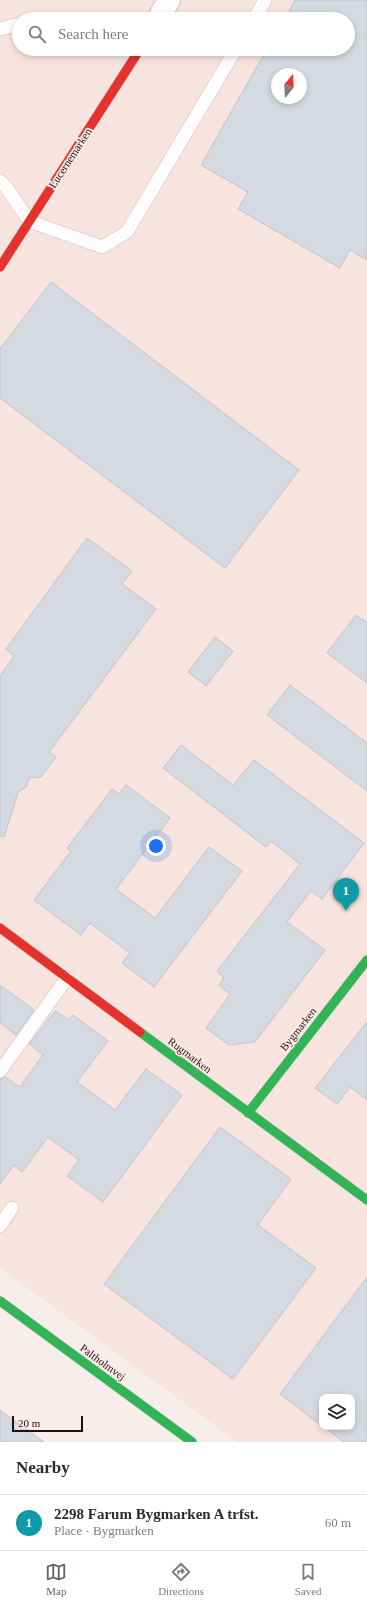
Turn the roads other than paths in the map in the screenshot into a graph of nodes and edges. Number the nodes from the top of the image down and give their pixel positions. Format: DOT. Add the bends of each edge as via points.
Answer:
graph roads {
  1 [pos="169,0"];
  2 [pos="265,0"];
  3 [pos="162,12"];
  4 [pos="258,12"];
  5 [pos="12,26"];
  6 [pos="0,29"];
  7 [pos="133,56"];
  8 [pos="232,56"];
  9 [pos="0,181"];
  10 [pos="29,221"];
  11 [pos="0,267"];
  12 [pos="0,928"];
  13 [pos="367,960"];
  14 [pos="68,978"];
  15 [pos="0,1071"];
  16 [pos="248,1113"];
  17 [pos="367,1200"];
  18 [pos="12,1208"];
  19 [pos="0,1226"];
  20 [pos="0,1301"];
  21 [pos="192,1442"];
  1 -- 3 [label="street"];
  2 -- 4 [label="lane"];
  5 -- 6 [label="lane"];
  7 -- 10 [label="street, Lucernemarken"];
  8 -- 10 [label="lane" via="127,232 102,247"];
  9 -- 10 [label="lane"];
  10 -- 11 [label="street, Lucernemarken"];
  12 -- 14 [label="street, Rugmarken"];
  13 -- 16 [label="street, Bygmarken"];
  14 -- 15 [label="lane"];
  14 -- 16 [label="street, Rugmarken"];
  16 -- 17 [label="street, Rugmarken"];
  18 -- 19 [label="lane"];
  20 -- 21 [label="street, Paltholmvej"];
}
